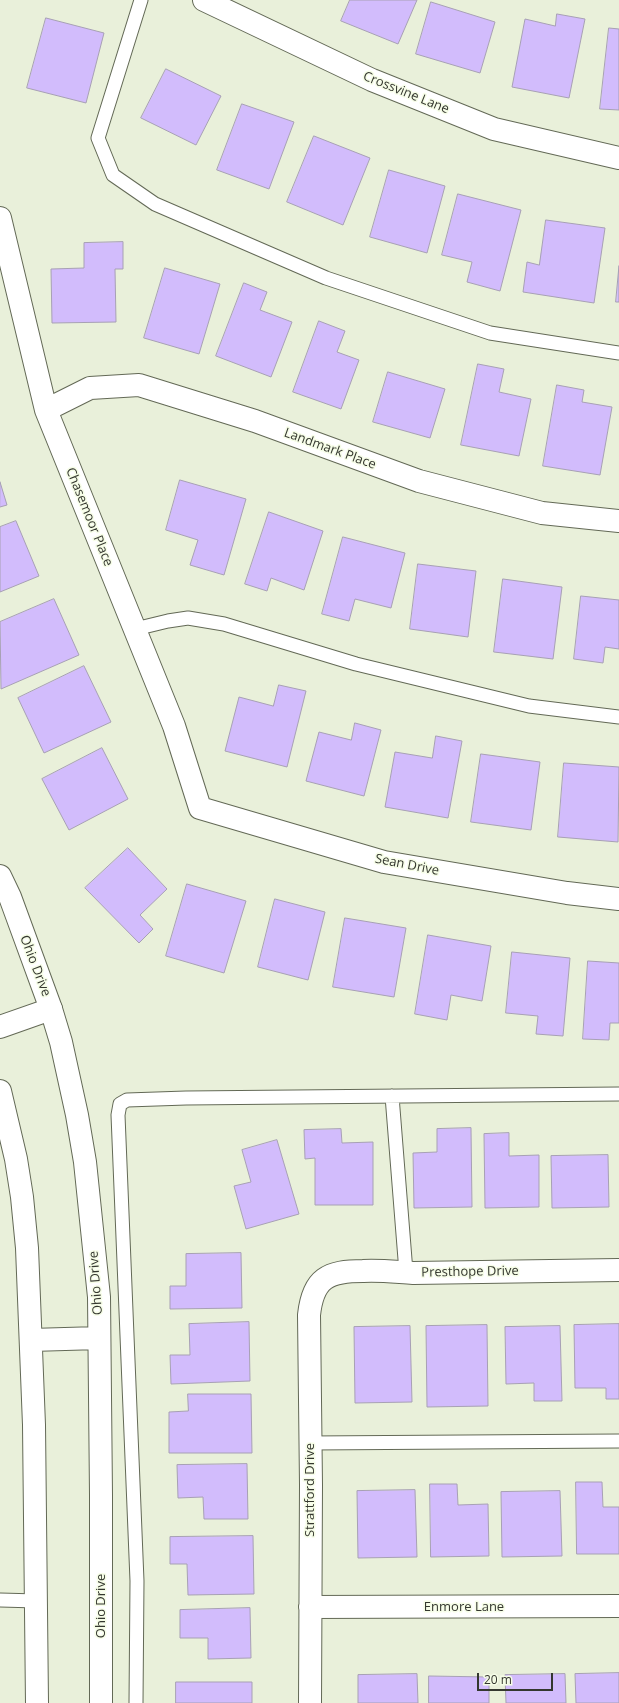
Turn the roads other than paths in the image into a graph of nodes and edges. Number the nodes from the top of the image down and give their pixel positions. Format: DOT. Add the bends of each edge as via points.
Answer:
graph roads {
  1 [pos="141,0"];
  2 [pos="204,0"];
  3 [pos="619,158"];
  4 [pos="0,218"];
  5 [pos="619,353"];
  6 [pos="46,410"];
  7 [pos="619,521"];
  8 [pos="135,629"];
  9 [pos="619,717"];
  10 [pos="200,808"];
  11 [pos="0,876"];
  12 [pos="619,899"];
  13 [pos="51,1009"];
  14 [pos="0,1027"];
  15 [pos="0,1091"];
  16 [pos="619,1094"];
  17 [pos="392,1096"];
  18 [pos="619,1270"];
  19 [pos="406,1272"];
  20 [pos="323,1280"];
  21 [pos="99,1338"];
  22 [pos="31,1340"];
  23 [pos="619,1441"];
  24 [pos="310,1443"];
  25 [pos="0,1600"];
  26 [pos="37,1601"];
  27 [pos="619,1606"];
  28 [pos="310,1607"];
  29 [pos="37,1703"];
  30 [pos="101,1703"];
  31 [pos="136,1703"];
  32 [pos="310,1703"];
  1 -- 5 [label="lane" via="98,138 113,175 155,204 326,278 490,333"];
  2 -- 3 [label="street, Crossvine Lane" via="372,80 494,129"];
  4 -- 6 [label="street, Chasemoor Place"];
  6 -- 7 [label="street, Landmark Place" via="90,388 138,386 255,421 419,481 542,513"];
  6 -- 8 [label="street, Chasemoor Place"];
  8 -- 9 [label="lane" via="188,618 224,624 356,664 529,706"];
  8 -- 10 [label="street, Chasemoor Place" via="174,726"];
  10 -- 12 [label="street, Sean Drive" via="384,862 567,893"];
  11 -- 13 [label="street, Ohio Drive"];
  13 -- 14 [label="street"];
  13 -- 21 [label="street, Ohio Drive" via="61,1042 85,1162 98,1297"];
  15 -- 22 [label="street" via="22,1197 28,1248"];
  16 -- 17 [label="lane"];
  17 -- 19 [label="lane"];
  17 -- 31 [label="lane" via="127,1100 120,1104 118,1115 137,1581"];
  18 -- 19 [label="street, Presthope Drive"];
  19 -- 20 [label="street, Presthope Drive" via="344,1271"];
  20 -- 24 [label="street, Strattford Drive" via="315,1289 310,1302"];
  21 -- 22 [label="street"];
  21 -- 30 [label="street, Ohio Drive"];
  22 -- 26 [label="street"];
  23 -- 24 [label="lane"];
  24 -- 28 [label="street, Strattford Drive"];
  25 -- 26 [label="lane"];
  26 -- 29 [label="street"];
  27 -- 28 [label="street, Enmore Lane"];
  28 -- 32 [label="street, Strattford Drive"];
}
